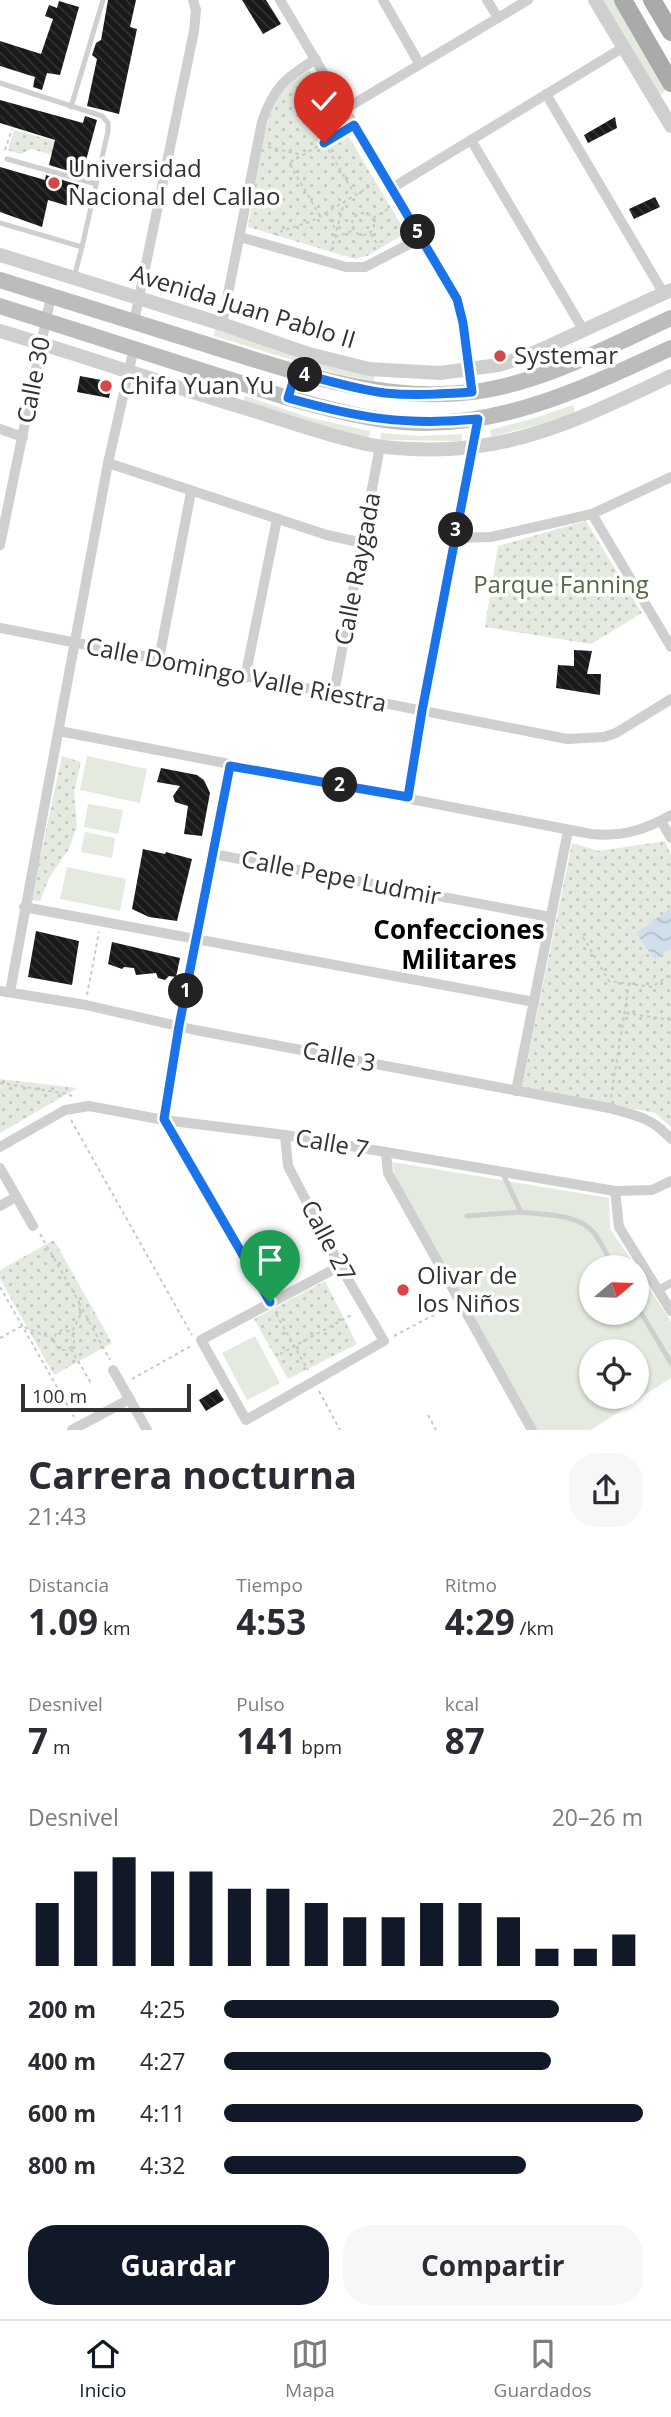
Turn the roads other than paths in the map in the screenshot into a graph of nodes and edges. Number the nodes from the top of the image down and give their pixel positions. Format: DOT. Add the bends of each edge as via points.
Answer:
graph roads {
  1 [pos="103,0"];
  2 [pos="193,0"];
  3 [pos="280,0"];
  4 [pos="383,0"];
  5 [pos="488,0"];
  6 [pos="528,0"];
  7 [pos="596,0"];
  8 [pos="623,0"];
  9 [pos="652,0"];
  10 [pos="498,18"];
  11 [pos="671,32"];
  12 [pos="624,47"];
  13 [pos="316,59"];
  14 [pos="419,63"];
  15 [pos="0,83"];
  16 [pos="671,83"];
  17 [pos="546,94"];
  18 [pos="71,107"];
  19 [pos="345,109"];
  20 [pos="671,126"];
  21 [pos="471,140"];
  22 [pos="5,158"];
  23 [pos="96,184"];
  24 [pos="393,188"];
  25 [pos="0,223"];
  26 [pos="240,237"];
  27 [pos="421,238"];
  28 [pos="82,247"];
  29 [pos="0,255"];
  30 [pos="74,278"];
  31 [pos="0,281"];
  32 [pos="668,292"];
  33 [pos="51,296"];
  34 [pos="140,299"];
  35 [pos="0,306"];
  36 [pos="671,318"];
  37 [pos="46,320"];
  38 [pos="134,322"];
  39 [pos="222,324"];
  40 [pos="0,331"];
  41 [pos="584,331"];
  42 [pos="630,337"];
  43 [pos="40,343"];
  44 [pos="134,348"];
  45 [pos="671,348"];
  46 [pos="642,360"];
  47 [pos="469,370"];
  48 [pos="296,372"];
  49 [pos="128,373"];
  50 [pos="671,376"];
  51 [pos="472,392"];
  52 [pos="288,398"];
  53 [pos="478,419"];
  54 [pos="0,429"];
  55 [pos="23,436"];
  56 [pos="380,446"];
  57 [pos="473,447"];
  58 [pos="108,463"];
  59 [pos="671,478"];
  60 [pos="191,492"];
  61 [pos="592,514"];
  62 [pos="277,519"];
  63 [pos="2,522"];
  64 [pos="455,538"];
  65 [pos="363,543"];
  66 [pos="0,545"];
  67 [pos="0,628"];
  68 [pos="74,644"];
  69 [pos="671,647"];
  70 [pos="159,659"];
  71 [pos="245,678"];
  72 [pos="334,692"];
  73 [pos="671,699"];
  74 [pos="422,711"];
  75 [pos="58,731"];
  76 [pos="230,766"];
  77 [pos="408,797"];
  78 [pos="666,818"];
  79 [pos="568,831"];
  80 [pos="671,838"];
  81 [pos="213,854"];
  82 [pos="24,907"];
  83 [pos="550,917"];
  84 [pos="196,940"];
  85 [pos="5,991"];
  86 [pos="534,1002"];
  87 [pos="179,1026"];
  88 [pos="516,1091"];
  89 [pos="164,1119"];
  90 [pos="285,1135"];
  91 [pos="671,1139"];
  92 [pos="0,1147"];
  93 [pos="386,1153"];
  94 [pos="0,1168"];
  95 [pos="502,1172"];
  96 [pos="671,1181"];
  97 [pos="615,1191"];
  98 [pos="16,1197"];
  99 [pos="0,1206"];
  100 [pos="521,1212"];
  101 [pos="467,1216"];
  102 [pos="33,1226"];
  103 [pos="607,1255"];
  104 [pos="340,1266"];
  105 [pos="671,1283"];
  106 [pos="658,1290"];
  107 [pos="671,1311"];
  108 [pos="648,1325"];
  109 [pos="671,1363"];
  110 [pos="113,1370"];
  111 [pos="130,1399"];
  112 [pos="75,1428"];
  113 [pos="147,1430"];
  114 [pos="532,1430"];
  1 -- 18 [label="lane"];
  2 -- 34 [label="street" via="194,31"];
  3 -- 13 [label="street"];
  4 -- 14 [label="street"];
  5 -- 10 [label="street"];
  6 -- 10 [label="street"];
  7 -- 12 [label="street"];
  8 -- 16 [label="main road"];
  9 -- 11 [label="main road"];
  10 -- 14 [label="street"];
  12 -- 17 [label="street"];
  12 -- 20 [label="street"];
  13 -- 19 [label="street"];
  13 -- 26 [label="street" via="284,80 262,122"];
  14 -- 19 [label="street"];
  15 -- 18 [label="lane"];
  17 -- 21 [label="street"];
  17 -- 32 [label="street"];
  18 -- 23 [label="lane" via="102,116 108,123"];
  19 -- 24 [label="street"];
  21 -- 24 [label="street"];
  21 -- 41 [label="street"];
  22 -- 23 [label="lane"];
  23 -- 28 [label="lane"];
  24 -- 27 [label="street"];
  25 -- 28 [label="lane"];
  26 -- 27 [label="street" via="346,267 365,267"];
  26 -- 39 [label="street"];
  27 -- 47 [label="street" via="457,299"];
  28 -- 30 [label="lane"];
  29 -- 30 [label="street, Avenida Juan Pablo II"];
  30 -- 34 [label="street, Avenida Juan Pablo II"];
  31 -- 33 [label="main road, Avenida Juan Pablo II"];
  32 -- 41 [label="street, Avenida Juan Pablo II"];
  33 -- 37 [label="street, Calle 30"];
  33 -- 38 [label="main road, Avenida Juan Pablo II"];
  34 -- 38 [label="street"];
  34 -- 39 [label="street, Avenida Juan Pablo II"];
  35 -- 37 [label="main road"];
  36 -- 42 [label="main road, Avenida Juan Pablo II"];
  37 -- 43 [label="street, Calle 30"];
  37 -- 44 [label="main road"];
  38 -- 48 [label="main road, Avenida Juan Pablo II"];
  39 -- 47 [label="street, Avenida Juan Pablo II" via="369,369"];
  40 -- 43 [label="street"];
  41 -- 47 [label="street, Avenida Juan Pablo II" via="525,357"];
  42 -- 46 [label="main road"];
  42 -- 51 [label="main road, Avenida Juan Pablo II" via="521,381"];
  43 -- 49 [label="street"];
  43 -- 55 [label="street, Calle 30"];
  44 -- 49 [label="street"];
  44 -- 52 [label="main road"];
  45 -- 46 [label="main road"];
  46 -- 53 [label="main road" via="530,407"];
  47 -- 51 [label="street"];
  48 -- 51 [label="main road, Avenida Juan Pablo II" via="386,393"];
  48 -- 52 [label="main road"];
  49 -- 56 [label="street"];
  49 -- 58 [label="street"];
  50 -- 57 [label="street" via="579,418"];
  52 -- 53 [label="main road" via="403,422"];
  53 -- 57 [label="street"];
  54 -- 55 [label="street"];
  55 -- 63 [label="street, Calle 30"];
  56 -- 57 [label="street"];
  56 -- 65 [label="street, Calle Raygada"];
  57 -- 64 [label="street"];
  58 -- 60 [label="street"];
  58 -- 68 [label="street"];
  59 -- 61 [label="street"];
  60 -- 62 [label="street"];
  60 -- 70 [label="street"];
  61 -- 64 [label="street" via="491,537"];
  61 -- 69 [label="street"];
  62 -- 65 [label="street"];
  62 -- 71 [label="street"];
  63 -- 66 [label="street, Calle 30"];
  64 -- 74 [label="street"];
  65 -- 72 [label="street, Calle Raygada"];
  67 -- 68 [label="street, Calle Domingo Valle Riestra"];
  68 -- 70 [label="street, Calle Domingo Valle Riestra"];
  68 -- 75 [label="street"];
  70 -- 71 [label="street, Calle Domingo Valle Riestra"];
  71 -- 72 [label="street, Calle Domingo Valle Riestra"];
  72 -- 74 [label="street, Calle Domingo Valle Riestra"];
  73 -- 74 [label="street, Calle Domingo Valle Riestra" via="616,733 568,740"];
  74 -- 77 [label="street"];
  75 -- 76 [label="street"];
  75 -- 82 [label="street"];
  76 -- 77 [label="street"];
  76 -- 81 [label="street"];
  77 -- 79 [label="street"];
  78 -- 79 [label="street" via="621,835"];
  78 -- 80 [label="street"];
  79 -- 83 [label="street"];
  81 -- 83 [label="street, Calle Pepe Ludmir"];
  81 -- 84 [label="street"];
  82 -- 84 [label="street"];
  82 -- 85 [label="street"];
  83 -- 86 [label="street"];
  84 -- 86 [label="street"];
  84 -- 87 [label="street"];
  85 -- 87 [label="street, Calle 3"];
  86 -- 88 [label="street"];
  87 -- 88 [label="street, Calle 3"];
  87 -- 89 [label="street"];
  88 -- 91 [label="street, Calle 3" via="646,1117"];
  89 -- 90 [label="street, Calle 7"];
  89 -- 92 [label="street, Calle 7" via="89,1106 65,1110"];
  90 -- 93 [label="street, Calle 7"];
  90 -- 104 [label="street, Calle 27" via="288,1166"];
  93 -- 95 [label="street, Calle 7"];
  93 -- 114 [label="street" via="388,1172"];
  94 -- 98 [label="street"];
  95 -- 97 [label="street, Calle 7"];
  95 -- 100 [label="lane"];
  96 -- 97 [label="street, Calle 7" via="652,1190"];
  97 -- 106 [label="street" via="619,1227"];
  98 -- 99 [label="street"];
  98 -- 102 [label="street"];
  100 -- 101 [label="lane"];
  100 -- 103 [label="lane" via="584,1224"];
  104 -- 104 [label="street, Calle 27" via="384,1341 246,1420 201,1340"];
  105 -- 106 [label="street"];
  106 -- 107 [label="street"];
  108 -- 109 [label="lane"];
  110 -- 111 [label="street"];
  111 -- 112 [label="street"];
  111 -- 113 [label="street"];
}
